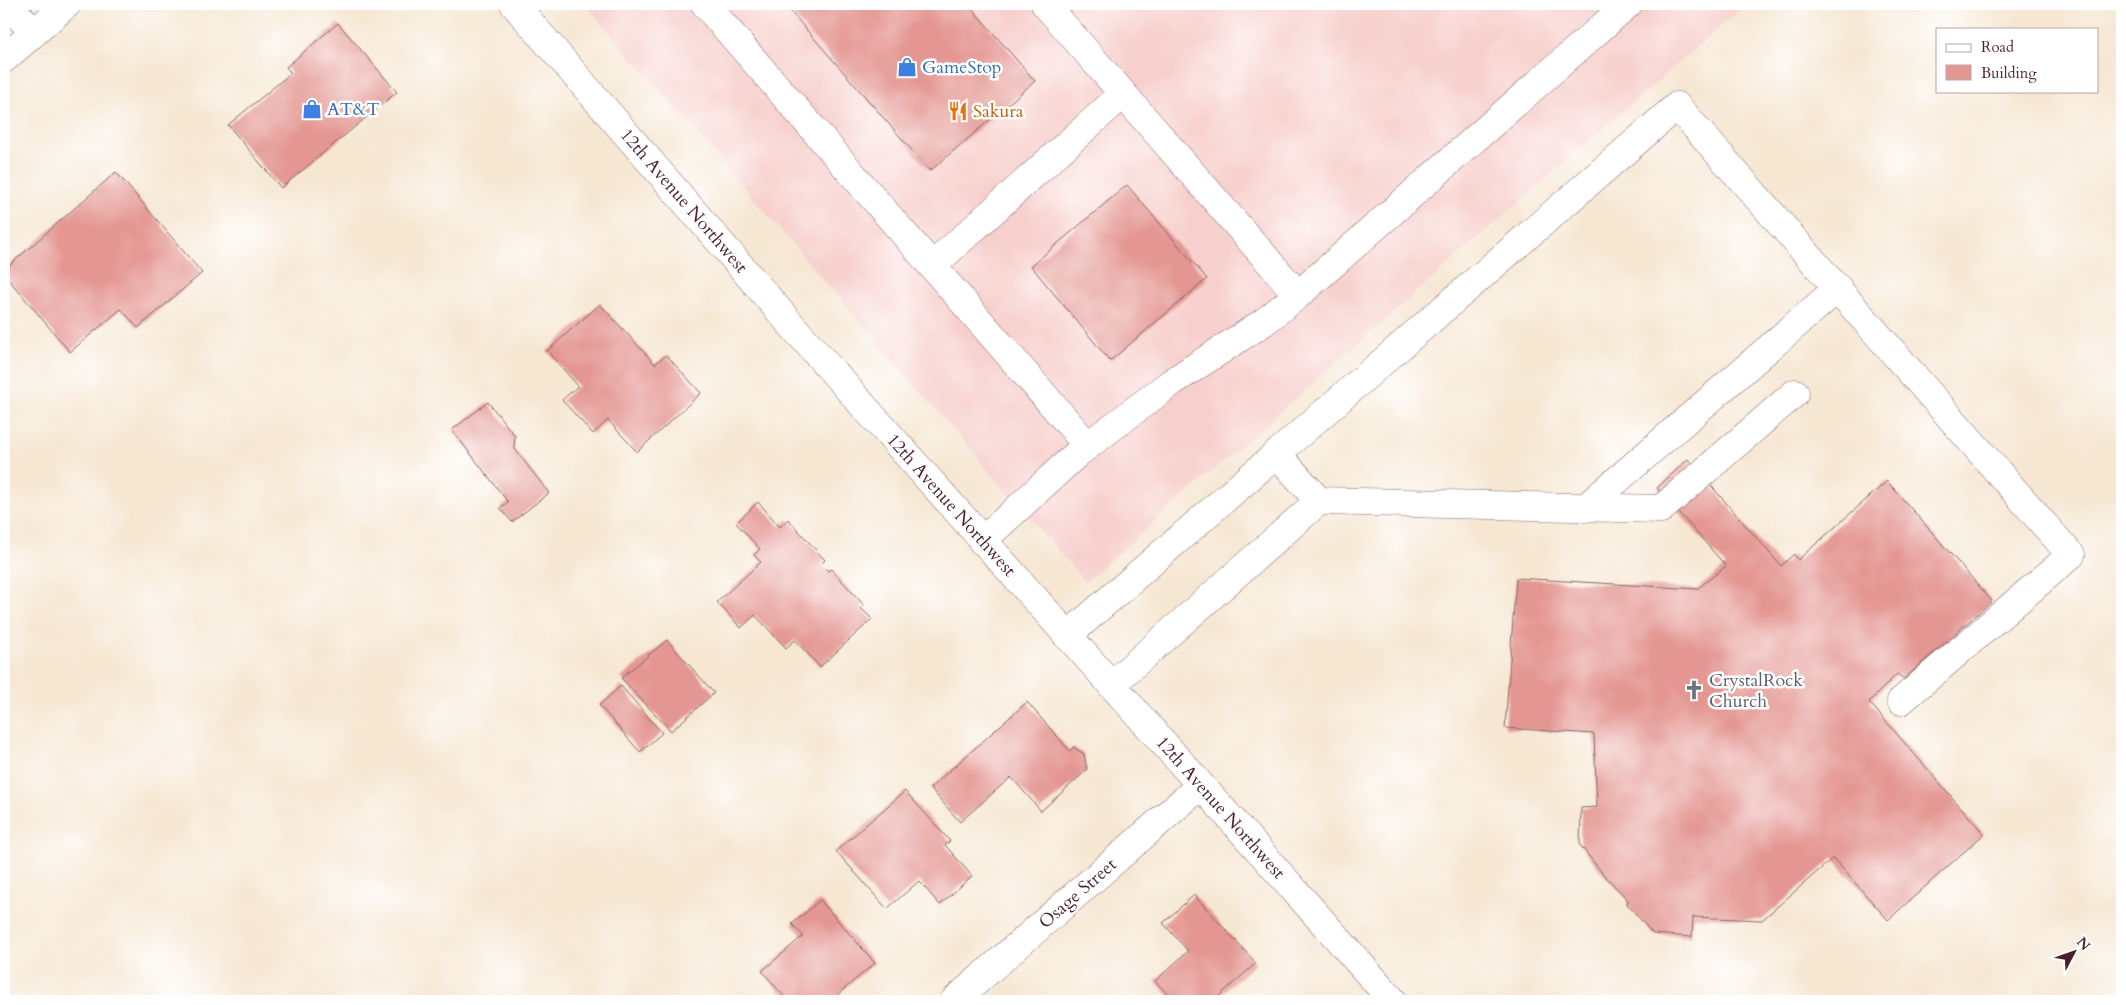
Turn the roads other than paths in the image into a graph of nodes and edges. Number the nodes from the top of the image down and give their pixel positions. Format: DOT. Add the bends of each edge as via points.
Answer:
graph roads {
  1 [pos="8,4"];
  2 [pos="67,4"];
  3 [pos="514,4"];
  4 [pos="704,4"];
  5 [pos="1045,4"];
  6 [pos="1628,4"];
  7 [pos="34,33"];
  8 [pos="4,59"];
  9 [pos="1123,94"];
  10 [pos="932,266"];
  11 [pos="1838,288"];
  12 [pos="1298,295"];
  13 [pos="1795,394"];
  14 [pos="1088,446"];
  15 [pos="1277,454"];
  16 [pos="1319,501"];
  17 [pos="1585,508"];
  18 [pos="982,541"];
  19 [pos="1067,636"];
  20 [pos="1111,685"];
  21 [pos="1901,701"];
  22 [pos="1200,786"];
  23 [pos="954,1001"];
  24 [pos="1393,1001"];
  1 -- 7 [label="main road"];
  2 -- 7 [label="main road"];
  3 -- 18 [label="main road, 12th Avenue Northwest"];
  4 -- 10 [label="main road"];
  5 -- 9 [label="main road"];
  6 -- 12 [label="main road"];
  7 -- 8 [label="main road"];
  9 -- 10 [label="main road"];
  9 -- 12 [label="main road"];
  10 -- 14 [label="main road"];
  11 -- 15 [label="main road" via="1677,106"];
  11 -- 17 [label="main road"];
  11 -- 21 [label="main road" via="2072,555"];
  12 -- 14 [label="main road" via="1264,322 1172,382"];
  13 -- 17 [label="main road" via="1661,509"];
  14 -- 18 [label="main road"];
  15 -- 16 [label="main road"];
  15 -- 19 [label="main road"];
  16 -- 17 [label="main road"];
  16 -- 20 [label="main road"];
  18 -- 19 [label="main road, 12th Avenue Northwest"];
  19 -- 20 [label="main road, 12th Avenue Northwest"];
  20 -- 22 [label="main road, 12th Avenue Northwest"];
  22 -- 23 [label="main road, Osage Street"];
  22 -- 24 [label="main road, 12th Avenue Northwest"];
}
